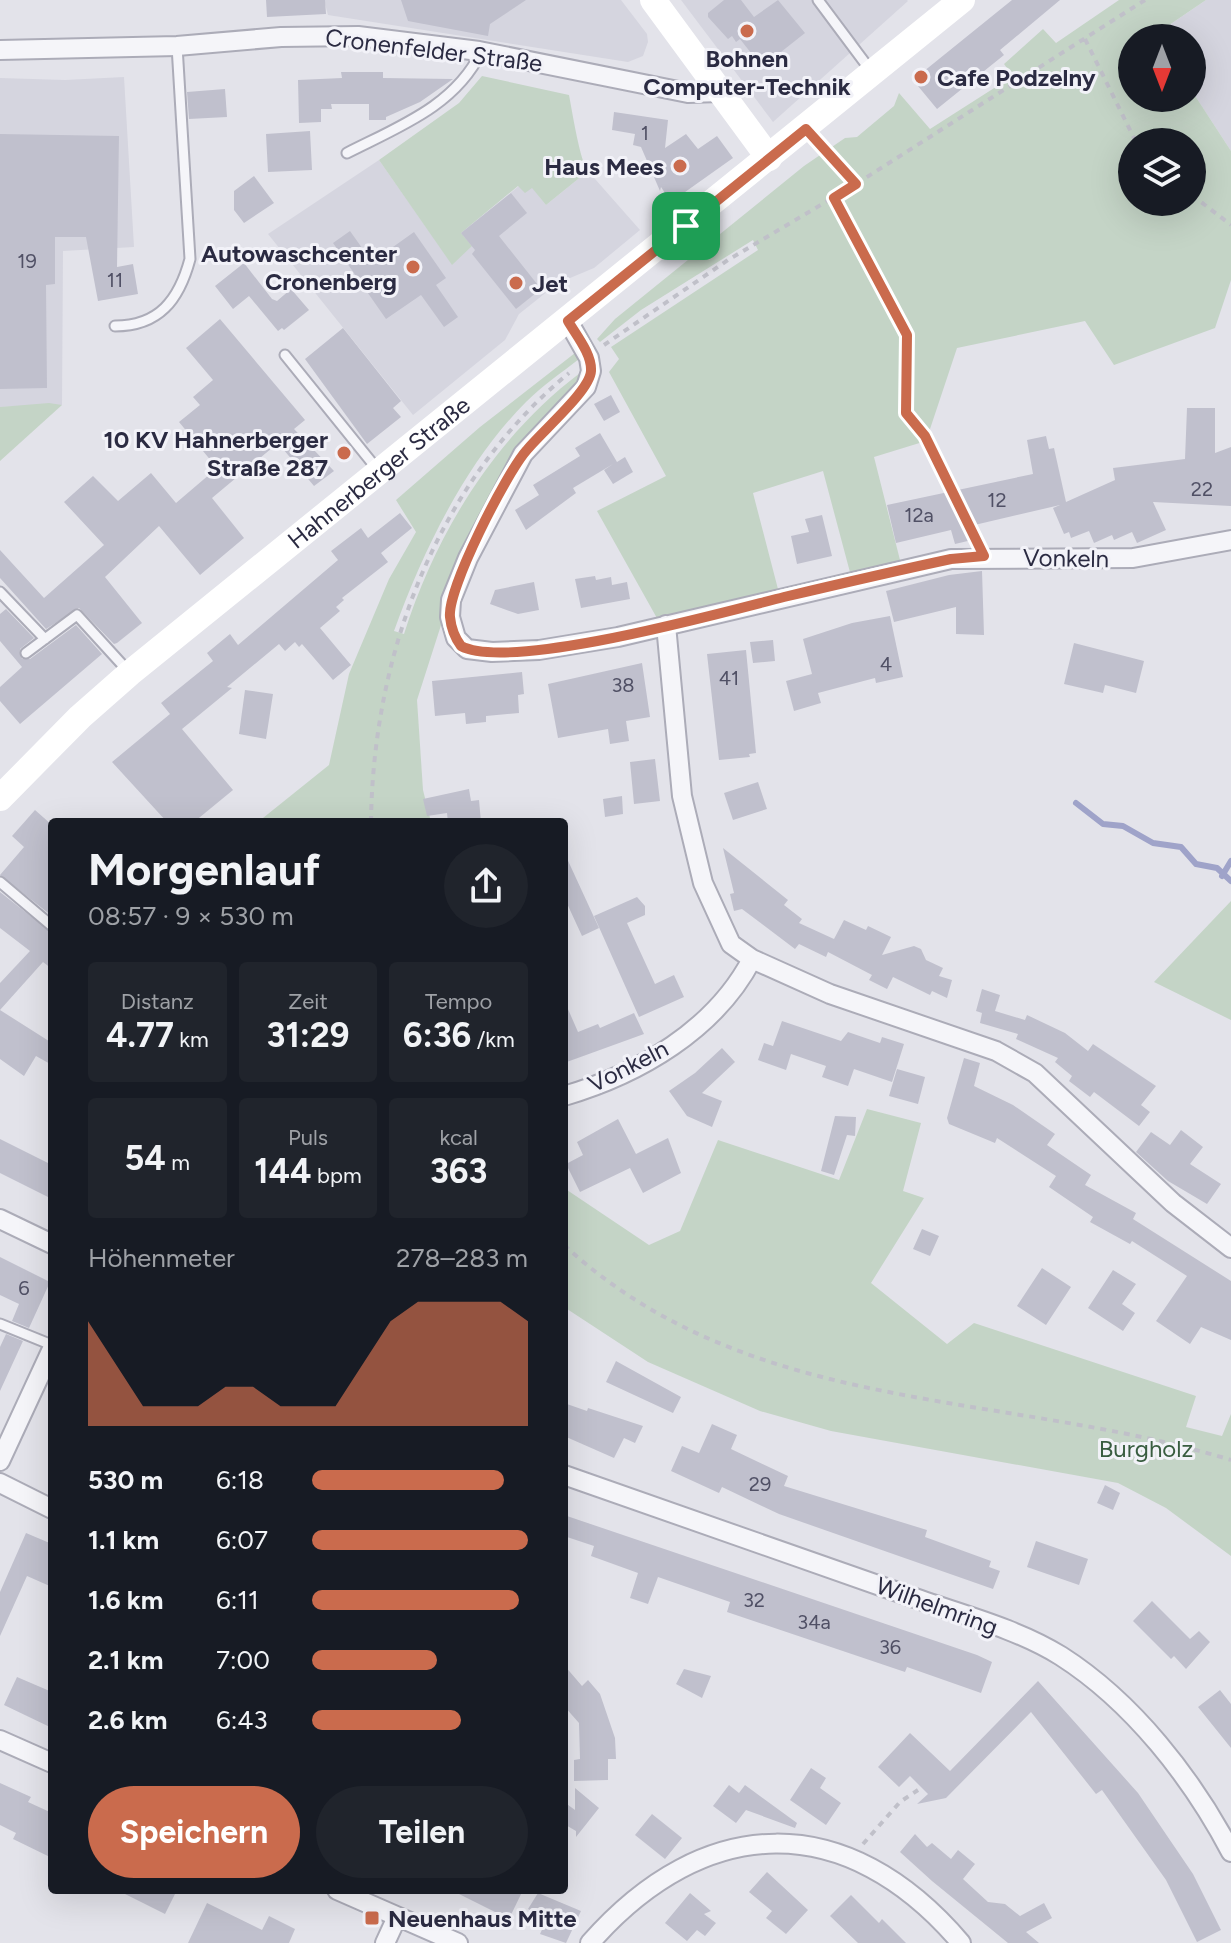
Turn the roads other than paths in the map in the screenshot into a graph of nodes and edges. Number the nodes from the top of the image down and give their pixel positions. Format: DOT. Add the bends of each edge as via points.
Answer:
graph roads {
  1 [pos="653,0"];
  2 [pos="818,0"];
  3 [pos="962,0"];
  4 [pos="177,46"];
  5 [pos="0,50"];
  6 [pos="481,52"];
  7 [pos="873,74"];
  8 [pos="721,92"];
  9 [pos="347,153"];
  10 [pos="769,158"];
  11 [pos="568,321"];
  12 [pos="115,326"];
  13 [pos="285,355"];
  14 [pos="379,472"];
  15 [pos="1231,540"];
  16 [pos="0,592"];
  17 [pos="666,625"];
  18 [pos="45,639"];
  19 [pos="26,653"];
  20 [pos="130,673"];
  21 [pos="0,798"];
  22 [pos="0,882"];
  23 [pos="48,923"];
  24 [pos="752,959"];
  25 [pos="568,1094"];
  26 [pos="0,1219"];
  27 [pos="48,1242"];
  28 [pos="1231,1248"];
  29 [pos="0,1324"];
  30 [pos="48,1345"];
  31 [pos="48,1356"];
  32 [pos="0,1461"];
  33 [pos="568,1476"];
  34 [pos="0,1483"];
  35 [pos="48,1507"];
  36 [pos="0,1740"];
  37 [pos="48,1761"];
  38 [pos="1231,1852"];
  39 [pos="346,1894"];
  40 [pos="397,1917"];
  41 [pos="385,1943"];
  42 [pos="458,1943"];
  43 [pos="590,1943"];
  44 [pos="961,1943"];
  1 -- 8 [label="main road"];
  2 -- 7 [label="lane"];
  3 -- 7 [label="main road, Hahnerberger Straße"];
  4 -- 5 [label="street, Cronenfelder Straße"];
  4 -- 6 [label="street, Cronenfelder Straße" via="327,35"];
  4 -- 12 [label="lane" via="190,259 183,286 170,304 139,326"];
  6 -- 8 [label="street, Cronenfelder Straße" via="688,93"];
  6 -- 9 [label="lane" via="470,74 428,111"];
  7 -- 10 [label="main road, Hahnerberger Straße"];
  8 -- 10 [label="main road"];
  10 -- 11 [label="main road, Hahnerberger Straße"];
  11 -- 14 [label="main road, Hahnerberger Straße"];
  11 -- 17 [label="street, Vonkeln" via="589,358 586,387 523,454 468,558 451,600 456,638 467,649 505,652"];
  13 -- 14 [label="lane"];
  14 -- 20 [label="main road, Hahnerberger Straße"];
  15 -- 17 [label="street, Vonkeln" via="1133,558 951,559"];
  16 -- 18 [label="lane"];
  17 -- 24 [label="street" via="682,796 703,883 724,934"];
  18 -- 19 [label="lane"];
  18 -- 20 [label="lane" via="77,615"];
  20 -- 21 [label="main road, Hahnerberger Straße"];
  22 -- 23 [label="lane"];
  24 -- 25 [label="street, Vonkeln" via="730,994 666,1049 624,1073"];
  24 -- 28 [label="street" via="867,1009 996,1051 1035,1073 1173,1203"];
  26 -- 27 [label="street"];
  29 -- 30 [label="lane"];
  31 -- 32 [label="street"];
  33 -- 38 [label="street, Wilhelmring" via="837,1568 1062,1656 1110,1694 1155,1742 1205,1807"];
  34 -- 35 [label="street"];
  36 -- 37 [label="street"];
  39 -- 40 [label="street"];
  40 -- 41 [label="street"];
  40 -- 42 [label="street"];
  43 -- 44 [label="street" via="631,1900 722,1851 794,1843 851,1856 885,1876"];
}
